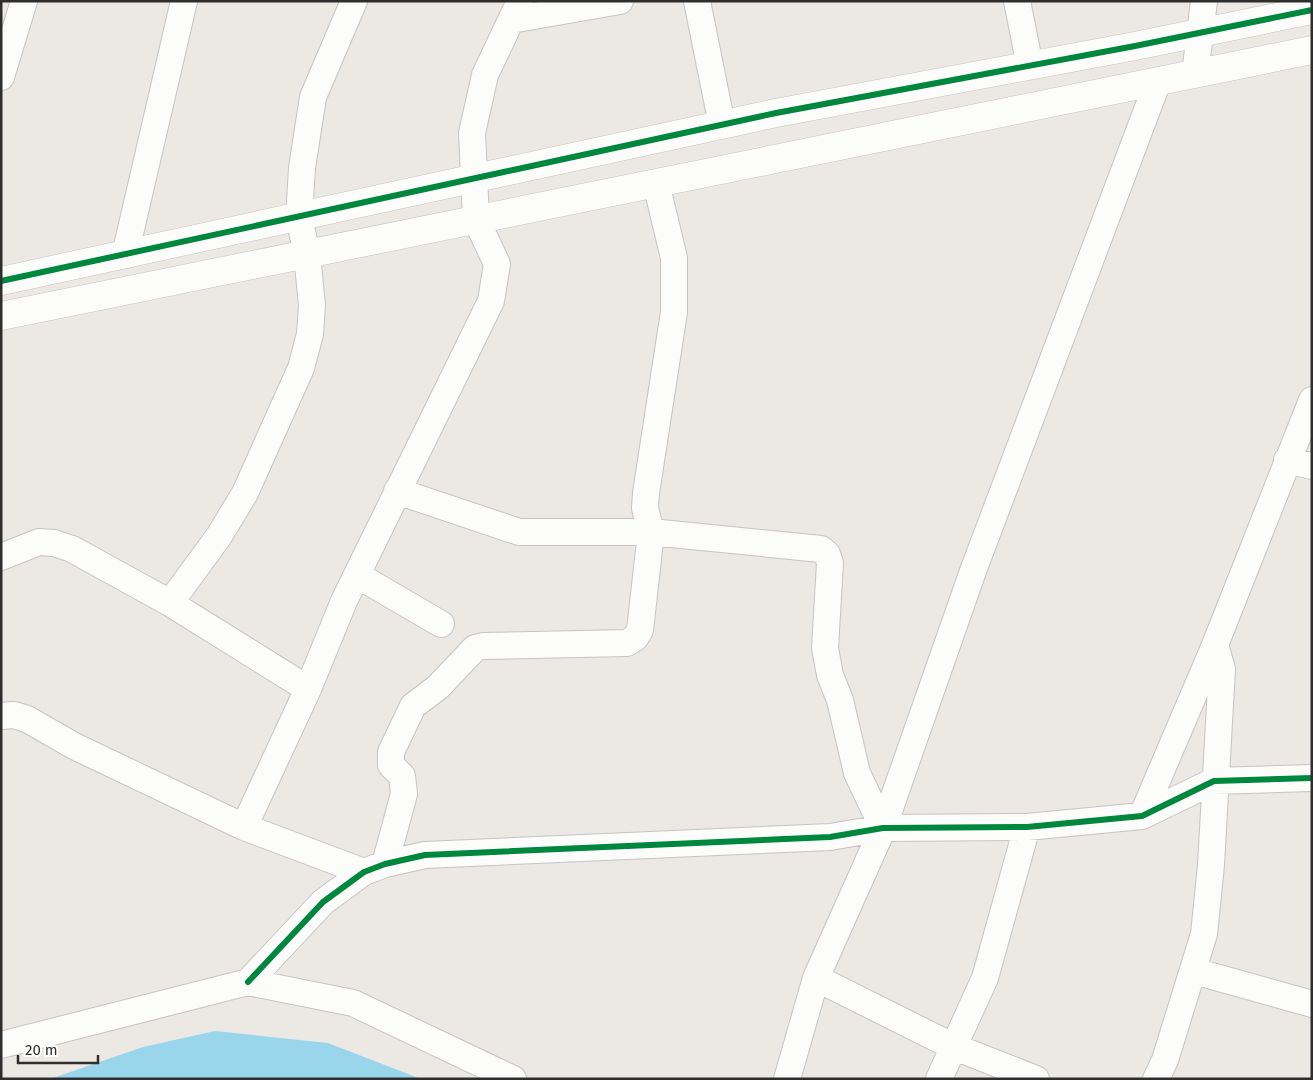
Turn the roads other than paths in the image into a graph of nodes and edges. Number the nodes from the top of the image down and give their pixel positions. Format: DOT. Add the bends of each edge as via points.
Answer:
graph roads {
  1 [pos="24,1"];
  2 [pos="184,1"];
  3 [pos="354,1"];
  4 [pos="620,1"];
  5 [pos="697,1"];
  6 [pos="1017,1"];
  7 [pos="1204,1"];
  8 [pos="516,10"];
  9 [pos="1312,10"];
  10 [pos="8,28"];
  11 [pos="1201,31"];
  12 [pos="1312,50"];
  13 [pos="1030,66"];
  14 [pos="1195,74"];
  15 [pos="1,77"];
  16 [pos="1158,81"];
  17 [pos="722,125"];
  18 [pos="474,180"];
  19 [pos="656,183"];
  20 [pos="299,218"];
  21 [pos="476,219"];
  22 [pos="307,254"];
  23 [pos="125,255"];
  24 [pos="1,280"];
  25 [pos="1,316"];
  26 [pos="1312,400"];
  27 [pos="1300,463"];
  28 [pos="397,491"];
  29 [pos="651,532"];
  30 [pos="1,557"];
  31 [pos="357,575"];
  32 [pos="170,603"];
  33 [pos="441,624"];
  34 [pos="1215,645"];
  35 [pos="308,689"];
  36 [pos="1,716"];
  37 [pos="1312,778"];
  38 [pos="1214,781"];
  39 [pos="1142,816"];
  40 [pos="244,827"];
  41 [pos="1027,827"];
  42 [pos="884,828"];
  43 [pos="374,868"];
  44 [pos="1194,971"];
  45 [pos="816,978"];
  46 [pos="248,982"];
  47 [pos="1312,1004"];
  48 [pos="1,1045"];
  49 [pos="952,1046"];
  50 [pos="513,1079"];
  51 [pos="787,1079"];
  52 [pos="938,1079"];
  53 [pos="1036,1079"];
  54 [pos="1156,1079"];
  1 -- 10 [label="street"];
  2 -- 23 [label="street"];
  3 -- 20 [label="street" via="313,97 302,168"];
  4 -- 8 [label="street"];
  5 -- 17 [label="street"];
  6 -- 13 [label="street"];
  7 -- 11 [label="street"];
  8 -- 18 [label="street" via="485,75 472,133"];
  9 -- 11 [label="street"];
  10 -- 15 [label="street"];
  11 -- 13 [label="street"];
  11 -- 14 [label="street"];
  12 -- 14 [label="street"];
  13 -- 17 [label="street"];
  14 -- 16 [label="street"];
  16 -- 19 [label="street"];
  16 -- 42 [label="street" via="973,571"];
  17 -- 18 [label="street"];
  18 -- 20 [label="street"];
  18 -- 21 [label="street"];
  19 -- 21 [label="street"];
  19 -- 29 [label="street" via="674,258 674,312 644,508"];
  20 -- 22 [label="street"];
  20 -- 23 [label="street"];
  21 -- 22 [label="street"];
  21 -- 28 [label="street" via="497,264 491,301"];
  22 -- 25 [label="street"];
  22 -- 32 [label="street" via="312,306 310,334 301,368 245,493 219,536"];
  23 -- 24 [label="street"];
  26 -- 27 [label="street"];
  27 -- 34 [label="street"];
  28 -- 29 [label="street" via="519,532"];
  28 -- 31 [label="street"];
  29 -- 42 [label="street" via="821,549 827,554 830,563 825,648 830,675 840,700 857,772"];
  29 -- 43 [label="street" via="643,612 635,638 627,643 608,645 475,648 438,687 413,706 390,752 391,765 402,776 404,794"];
  30 -- 32 [label="street" via="39,542 54,542"];
  31 -- 33 [label="street"];
  31 -- 35 [label="street"];
  32 -- 35 [label="street"];
  34 -- 38 [label="street" via="1222,669"];
  34 -- 39 [label="street"];
  35 -- 40 [label="street"];
  36 -- 40 [label="street" via="27,719 74,746"];
  37 -- 38 [label="street"];
  38 -- 39 [label="street"];
  38 -- 44 [label="street" via="1204,934"];
  39 -- 41 [label="street"];
  40 -- 43 [label="street"];
  41 -- 42 [label="street"];
  41 -- 49 [label="street" via="985,978"];
  42 -- 43 [label="street" via="830,838 425,855"];
  42 -- 45 [label="street"];
  43 -- 46 [label="street" via="323,902"];
  44 -- 47 [label="street"];
  44 -- 54 [label="street"];
  45 -- 49 [label="street"];
  45 -- 51 [label="street"];
  46 -- 48 [label="street"];
  46 -- 50 [label="street" via="353,1002"];
  49 -- 52 [label="street"];
  49 -- 53 [label="street"];
}
